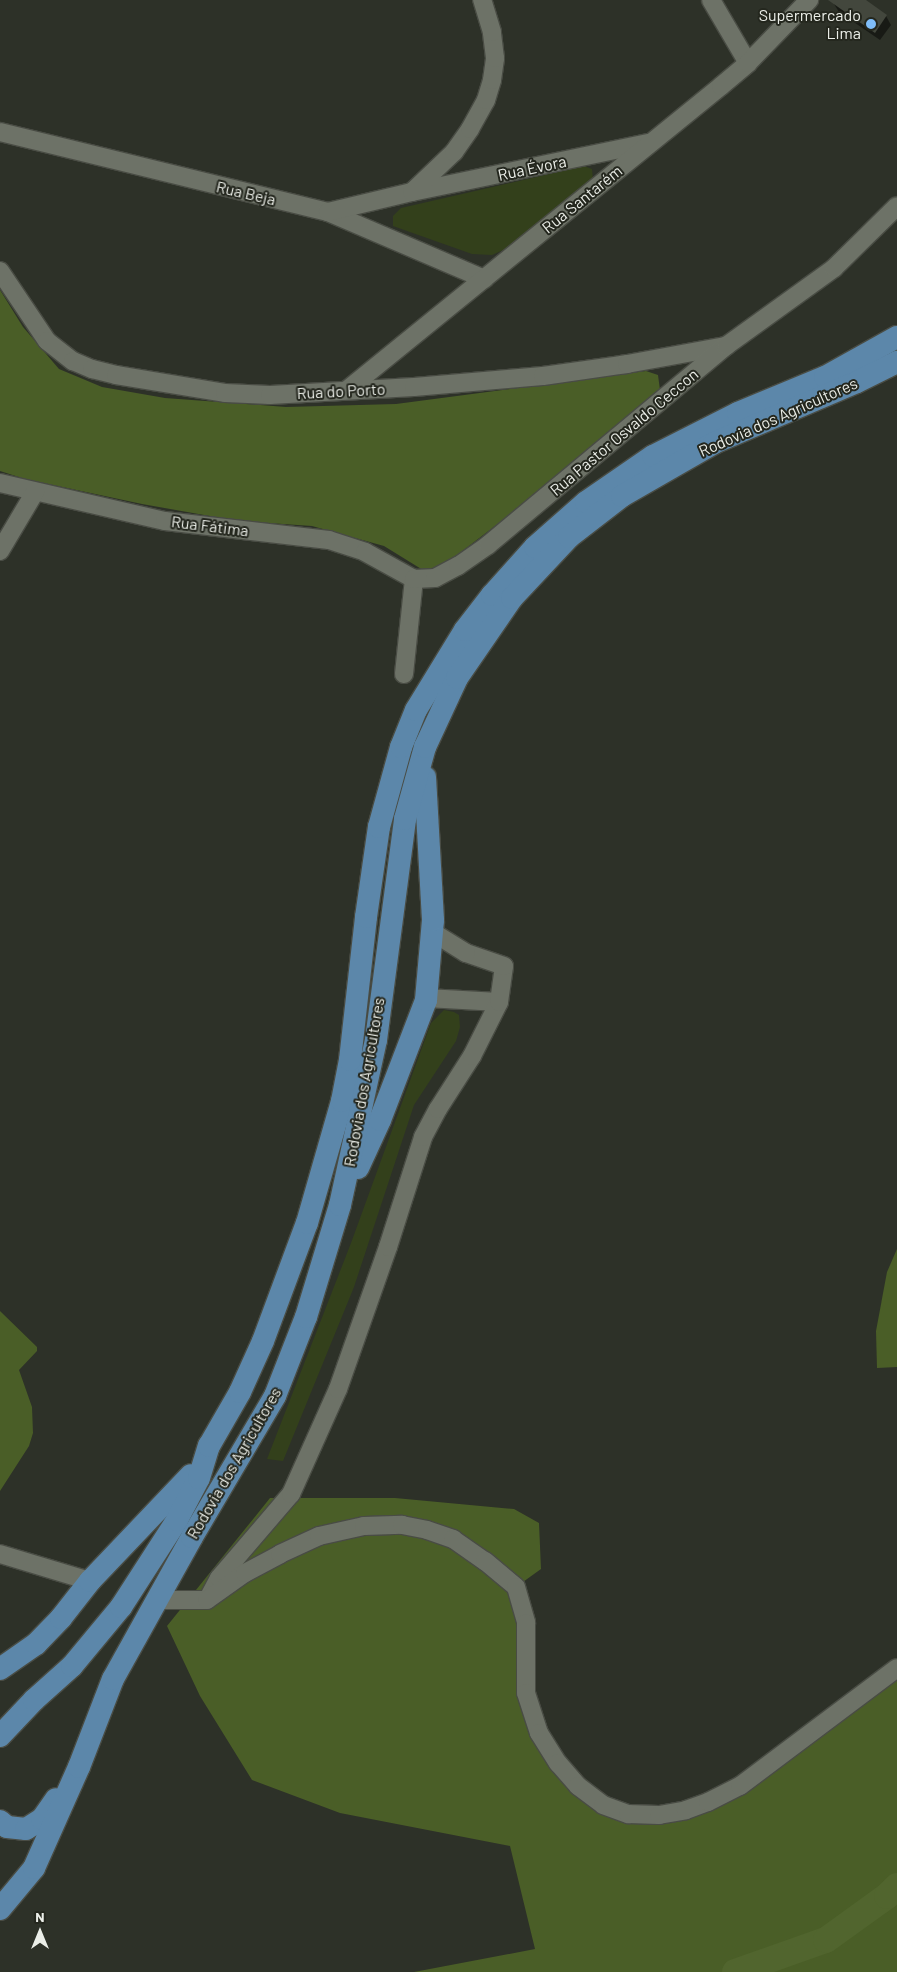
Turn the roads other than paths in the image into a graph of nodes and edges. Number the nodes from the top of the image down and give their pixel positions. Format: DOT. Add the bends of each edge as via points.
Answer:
graph roads {
  1 [pos="482,0"];
  2 [pos="711,0"];
  3 [pos="809,0"];
  4 [pos="748,63"];
  5 [pos="0,132"];
  6 [pos="652,143"];
  7 [pos="412,192"];
  8 [pos="897,206"];
  9 [pos="328,212"];
  10 [pos="0,272"];
  11 [pos="484,279"];
  12 [pos="897,337"];
  13 [pos="726,346"];
  14 [pos="897,362"];
  15 [pos="347,390"];
  16 [pos="0,483"];
  17 [pos="35,492"];
  18 [pos="0,551"];
  19 [pos="414,579"];
  20 [pos="404,674"];
  21 [pos="425,747"];
  22 [pos="432,932"];
  23 [pos="426,998"];
  24 [pos="499,1002"];
  25 [pos="340,1205"];
  26 [pos="210,1446"];
  27 [pos="0,1554"];
  28 [pos="90,1581"];
  29 [pos="157,1600"];
  30 [pos="207,1600"];
  31 [pos="897,1668"];
  32 [pos="0,1669"];
  33 [pos="34,1700"];
  34 [pos="0,1736"];
  35 [pos="0,1749"];
  36 [pos="79,1766"];
  37 [pos="0,1821"];
  38 [pos="0,1909"];
  1 -- 7 [label="street" via="492,32 495,58 486,100 454,152"];
  2 -- 4 [label="street"];
  3 -- 4 [label="street, Rua Santarém"];
  4 -- 6 [label="street, Rua Santarém"];
  5 -- 9 [label="street, Rua Beja"];
  6 -- 7 [label="street, Rua Évora"];
  6 -- 11 [label="street, Rua Santarém"];
  7 -- 9 [label="street, Rua Évora"];
  8 -- 13 [label="street, Rua Pastor Osvaldo Ceccon" via="834,268"];
  9 -- 11 [label="street, Rua Beja"];
  10 -- 15 [label="street, Rua do Porto" via="47,341 73,361 92,369 225,393 270,395"];
  11 -- 15 [label="street, Rua Santarém"];
  12 -- 26 [label="main road, Rodovia dos Agricultores" via="825,378 738,414 653,456 586,502 535,547 492,595 452,651 416,710 401,747 379,827 350,1060 342,1101 307,1223 263,1341"];
  13 -- 15 [label="street, Rua do Porto" via="576,372"];
  13 -- 19 [label="street, Rua Pastor Osvaldo Ceccon" via="488,545 435,578"];
  14 -- 21 [label="main road, Rodovia dos Agricultores" via="714,443 622,496 569,537 512,598 467,662"];
  16 -- 17 [label="street, Rua Fátima"];
  17 -- 18 [label="street"];
  17 -- 19 [label="street, Rua Fátima" via="165,521 329,540 365,552"];
  19 -- 20 [label="street"];
  21 -- 22 [label="main road"];
  21 -- 25 [label="main road, Rodovia dos Agricultores" via="405,819 376,1040"];
  22 -- 23 [label="main road"];
  22 -- 24 [label="street" via="466,953 504,966"];
  23 -- 24 [label="street"];
  23 -- 25 [label="main road" via="380,1120"];
  24 -- 30 [label="street" via="472,1056 423,1137 338,1389 291,1494 219,1578"];
  25 -- 29 [label="main road, Rodovia dos Agricultores" via="306,1317 274,1396"];
  26 -- 28 [label="main road" via="188,1481"];
  26 -- 33 [label="main road, Rodovia dos Agricultores" via="200,1478 178,1520 121,1607 72,1666"];
  27 -- 28 [label="street"];
  28 -- 32 [label="main road" via="36,1644"];
  29 -- 30 [label="street"];
  29 -- 36 [label="main road, Rodovia dos Agricultores" via="113,1679"];
  30 -- 31 [label="street" via="245,1573 319,1536 364,1526 402,1525 453,1539 516,1587 526,1623 526,1693 539,1733 558,1763 578,1786 603,1805 628,1814 659,1815 686,1810 740,1786"];
  33 -- 34 [label="main road, Rodovia dos Agricultores"];
  33 -- 35 [label="main road"];
  36 -- 37 [label="main road" via="42,1819 26,1830 6,1827"];
  36 -- 38 [label="main road, Rodovia dos Agricultores" via="34,1868"];
}
